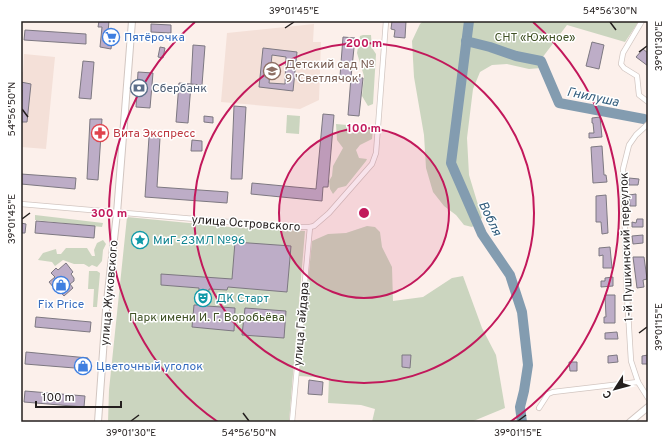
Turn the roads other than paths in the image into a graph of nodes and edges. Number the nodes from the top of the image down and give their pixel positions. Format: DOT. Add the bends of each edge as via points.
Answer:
graph roads {
  1 [pos="132,21"];
  2 [pos="386,21"];
  3 [pos="642,21"];
  4 [pos="648,102"];
  5 [pos="648,124"];
  6 [pos="21,204"];
  7 [pos="117,213"];
  8 [pos="310,227"];
  9 [pos="638,382"];
  10 [pos="648,398"];
  11 [pos="648,407"];
  12 [pos="539,408"];
  13 [pos="98,422"];
  14 [pos="292,422"];
  15 [pos="630,422"];
  1 -- 7 [label="street, улица Жуковского"];
  2 -- 8 [label="street, улица Островского" via="376,153 372,164 329,213"];
  3 -- 4 [label="street" via="623,53 621,64 637,76 639,95"];
  5 -- 9 [label="street, 1-й Пушкинский переулок" via="629,145 623,169 631,361"];
  6 -- 7 [label="street, улица Островского"];
  7 -- 8 [label="street, улица Островского"];
  7 -- 13 [label="street, улица Жуковского"];
  8 -- 14 [label="street, улица Гайдара"];
  9 -- 10 [label="street, 1-й Пушкинский переулок"];
  9 -- 12 [label="street" via="553,392 548,394"];
  11 -- 15 [label="street"];
}
